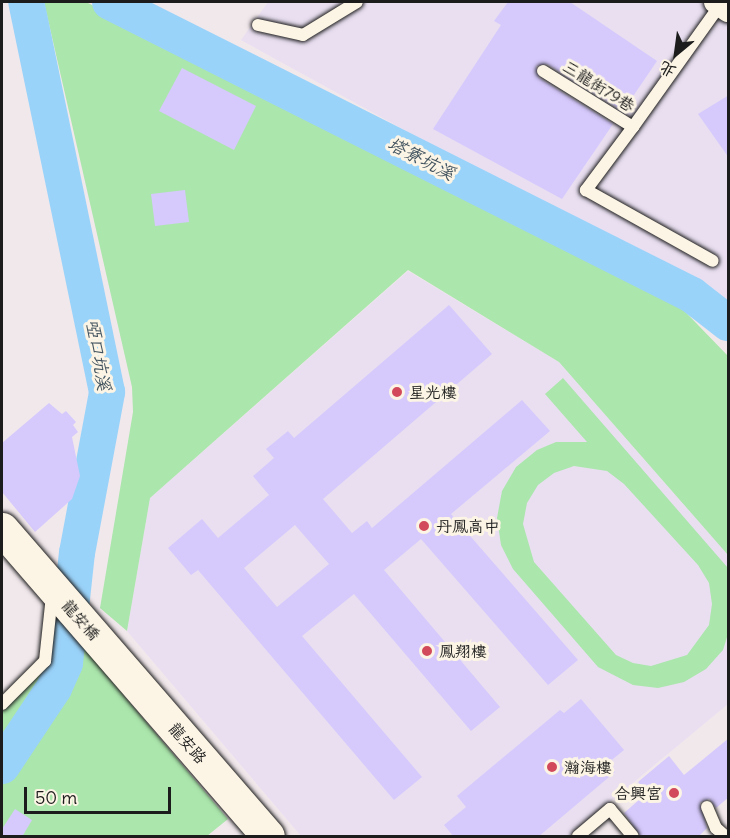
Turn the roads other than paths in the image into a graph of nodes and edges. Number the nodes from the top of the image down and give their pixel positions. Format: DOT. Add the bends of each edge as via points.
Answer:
graph roads {
  1 [pos="357,2"];
  2 [pos="722,5"];
  3 [pos="258,25"];
  4 [pos="543,71"];
  5 [pos="633,127"];
  6 [pos="713,261"];
  7 [pos="2,529"];
  8 [pos="53,589"];
  9 [pos="108,650"];
  10 [pos="2,704"];
  11 [pos="707,807"];
  12 [pos="268,837"];
  13 [pos="578,837"];
  14 [pos="633,837"];
  15 [pos="725,837"];
  1 -- 3 [label="lane" via="303,35"];
  2 -- 5 [label="lane, 三龍街79巷"];
  4 -- 5 [label="lane, 三龍街79巷"];
  5 -- 6 [label="lane" via="586,190"];
  7 -- 8 [label="street"];
  8 -- 9 [label="street, 龍安橋"];
  8 -- 10 [label="lane" via="45,661"];
  9 -- 12 [label="street, 龍安路"];
  11 -- 15 [label="lane" via="716,828"];
  13 -- 14 [label="lane" via="610,810"];
}
